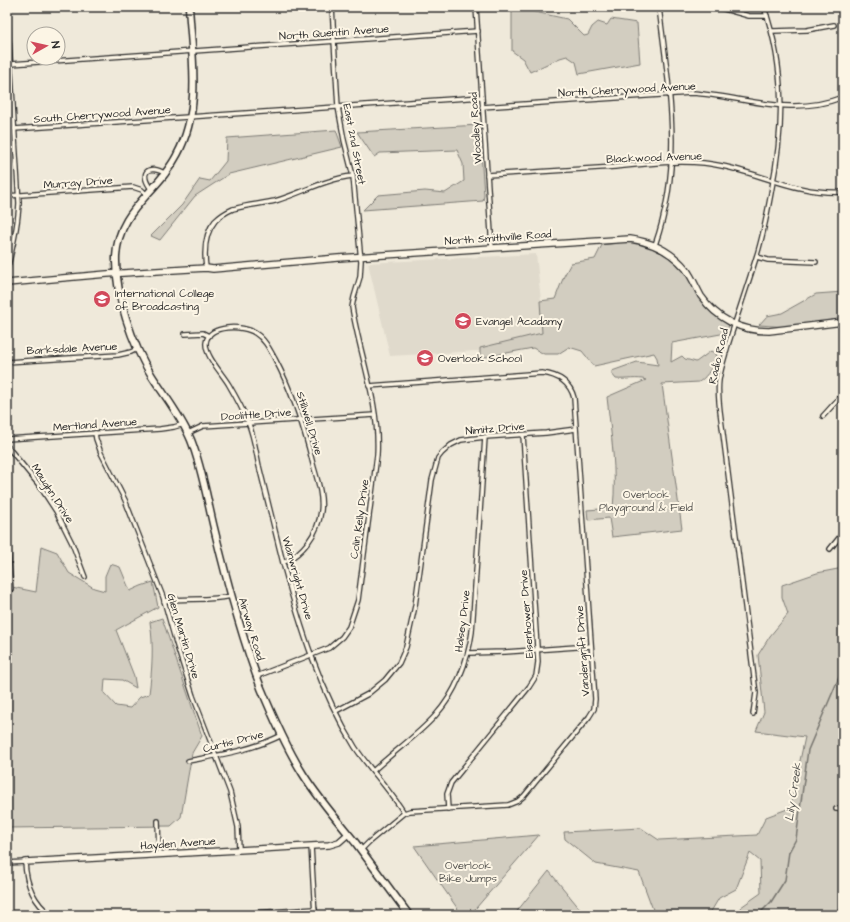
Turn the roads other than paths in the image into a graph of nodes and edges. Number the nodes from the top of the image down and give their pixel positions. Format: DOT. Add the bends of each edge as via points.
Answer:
graph roads {
  1 [pos="7,7"];
  2 [pos="189,7"];
  3 [pos="332,7"];
  4 [pos="476,7"];
  5 [pos="659,7"];
  6 [pos="717,7"];
  7 [pos="764,7"];
  8 [pos="767,16"];
  9 [pos="834,25"];
  10 [pos="478,31"];
  11 [pos="772,31"];
  12 [pos="334,41"];
  13 [pos="192,51"];
  14 [pos="11,64"];
  15 [pos="670,94"];
  16 [pos="482,97"];
  17 [pos="843,97"];
  18 [pos="781,106"];
  19 [pos="338,107"];
  20 [pos="482,107"];
  21 [pos="191,117"];
  22 [pos="14,129"];
  23 [pos="672,163"];
  24 [pos="166,174"];
  25 [pos="487,175"];
  26 [pos="354,176"];
  27 [pos="773,181"];
  28 [pos="150,192"];
  29 [pos="843,192"];
  30 [pos="7,196"];
  31 [pos="19,196"];
  32 [pos="655,245"];
  33 [pos="492,248"];
  34 [pos="360,257"];
  35 [pos="757,257"];
  36 [pos="816,262"];
  37 [pos="206,268"];
  38 [pos="7,270"];
  39 [pos="117,274"];
  40 [pos="7,283"];
  41 [pos="352,307"];
  42 [pos="843,322"];
  43 [pos="734,324"];
  44 [pos="185,334"];
  45 [pos="209,336"];
  46 [pos="137,349"];
  47 [pos="7,362"];
  48 [pos="369,386"];
  49 [pos="843,394"];
  50 [pos="375,415"];
  51 [pos="823,416"];
  52 [pos="301,420"];
  53 [pos="249,423"];
  54 [pos="184,424"];
  55 [pos="576,429"];
  56 [pos="95,433"];
  57 [pos="188,433"];
  58 [pos="523,434"];
  59 [pos="485,437"];
  60 [pos="7,439"];
  61 [pos="7,446"];
  62 [pos="843,532"];
  63 [pos="7,536"];
  64 [pos="830,549"];
  65 [pos="283,563"];
  66 [pos="85,577"];
  67 [pos="11,589"];
  68 [pos="232,596"];
  69 [pos="164,601"];
  70 [pos="591,646"];
  71 [pos="537,649"];
  72 [pos="468,653"];
  73 [pos="312,655"];
  74 [pos="257,676"];
  75 [pos="336,711"];
  76 [pos="753,714"];
  77 [pos="282,736"];
  78 [pos="216,756"];
  79 [pos="188,761"];
  80 [pos="373,771"];
  81 [pos="448,809"];
  82 [pos="843,809"];
  83 [pos="836,810"];
  84 [pos="404,813"];
  85 [pos="158,821"];
  86 [pos="348,834"];
  87 [pos="311,846"];
  88 [pos="239,849"];
  89 [pos="361,851"];
  90 [pos="159,854"];
  91 [pos="25,862"];
  92 [pos="7,864"];
  93 [pos="315,909"];
  94 [pos="51,915"];
  95 [pos="224,915"];
  96 [pos="315,915"];
  97 [pos="409,915"];
  1 -- 14 [label="street"];
  2 -- 13 [label="main road, Airway Road"];
  3 -- 12 [label="street, East 2nd Street"];
  4 -- 10 [label="street, Woodley Road"];
  5 -- 15 [label="street"];
  6 -- 8 [label="street" via="749,16"];
  7 -- 8 [label="street, Radio Road"];
  8 -- 11 [label="street, Radio Road"];
  9 -- 11 [label="street" via="800,31"];
  10 -- 12 [label="street, North Quentin Avenue"];
  10 -- 16 [label="street, Woodley Road"];
  11 -- 18 [label="street, Radio Road" via="780,77"];
  12 -- 13 [label="street, North Quentin Avenue"];
  12 -- 19 [label="street, East 2nd Street"];
  13 -- 14 [label="street, North Quentin Avenue"];
  13 -- 21 [label="main road, Airway Road" via="194,93"];
  14 -- 22 [label="street"];
  15 -- 18 [label="street, North Cherrywood Avenue" via="704,94"];
  15 -- 20 [label="street, North Cherrywood Avenue"];
  15 -- 23 [label="street" via="673,124"];
  16 -- 19 [label="street"];
  16 -- 20 [label="street, Woodley Road"];
  17 -- 18 [label="street, North Cherrywood Avenue" via="815,104"];
  18 -- 27 [label="street, Radio Road" via="779,144"];
  19 -- 21 [label="street"];
  19 -- 26 [label="street, East 2nd Street"];
  20 -- 25 [label="street, Woodley Road"];
  21 -- 22 [label="street, South Cherrywood Avenue"];
  21 -- 24 [label="main road, Airway Road" via="184,141"];
  22 -- 31 [label="street"];
  23 -- 25 [label="street, Blackwood Avenue"];
  23 -- 27 [label="street, Blackwood Avenue" via="732,167"];
  23 -- 32 [label="street" via="664,215"];
  24 -- 28 [label="main road, Airway Road"];
  24 -- 28 [label="street" via="156,169 146,172 144,178"];
  25 -- 33 [label="street, Woodley Road"];
  26 -- 34 [label="street, East 2nd Street"];
  26 -- 37 [label="street" via="326,181 275,200 236,208 225,213 215,221 208,232 205,246"];
  27 -- 29 [label="street, Blackwood Avenue" via="818,192"];
  27 -- 35 [label="street, Radio Road"];
  28 -- 31 [label="street, Murray Drive" via="133,187"];
  28 -- 39 [label="main road, Airway Road" via="128,216 120,233 116,253"];
  30 -- 31 [label="street, Murray Drive"];
  31 -- 38 [label="street" via="18,226"];
  32 -- 33 [label="main road, North Smithville Road" via="639,240 621,239"];
  32 -- 43 [label="main road, North Smithville Road" via="679,261 710,307"];
  33 -- 34 [label="main road, North Smithville Road"];
  34 -- 37 [label="main road, North Smithville Road"];
  34 -- 41 [label="street, East 2nd Street" via="360,277"];
  35 -- 36 [label="street" via="768,260"];
  35 -- 43 [label="street, Radio Road"];
  37 -- 39 [label="main road, North Smithville Road"];
  39 -- 40 [label="main road, North Smithville Road"];
  39 -- 46 [label="main road, Airway Road" via="121,299"];
  41 -- 48 [label="street, Colin Kelly Drive"];
  42 -- 43 [label="main road, North Smithville Road" via="769,331 751,330"];
  43 -- 76 [label="street, Radio Road" via="719,379 719,398 756,694"];
  44 -- 45 [label="street" via="203,333"];
  45 -- 52 [label="street, Stillwell Drive" via="215,330 239,328 249,330 260,337 281,370"];
  45 -- 53 [label="street, Wainwright Drive" via="206,346 209,355"];
  46 -- 47 [label="street, Barksdale Avenue" via="118,355"];
  46 -- 54 [label="main road, Airway Road"];
  48 -- 50 [label="street, Colin Kelly Drive"];
  48 -- 55 [label="street" via="518,374 549,374 566,383 573,394"];
  49 -- 51 [label="street"];
  50 -- 52 [label="street, Doolittle Drive"];
  50 -- 73 [label="street, Colin Kelly Drive" via="378,434 377,455 356,609 342,637 329,648"];
  52 -- 53 [label="street, Doolittle Drive"];
  52 -- 65 [label="street, Stillwell Drive" via="319,487 321,512 309,541 297,554"];
  53 -- 57 [label="street, Doolittle Drive" via="204,426"];
  53 -- 65 [label="street, Wainwright Drive"];
  54 -- 56 [label="street, Mertland Avenue" via="160,429"];
  54 -- 57 [label="main road, Airway Road"];
  55 -- 58 [label="street, Nimitz Drive"];
  55 -- 70 [label="street, Vandergrift Drive"];
  56 -- 60 [label="street, Mertland Avenue"];
  56 -- 69 [label="street, Glen Martin Drive" via="101,453 128,506"];
  57 -- 68 [label="main road, Airway Road"];
  58 -- 59 [label="street, Nimitz Drive"];
  58 -- 71 [label="street, Eisenhower Drive"];
  59 -- 72 [label="street, Halsey Drive"];
  59 -- 75 [label="street, Nimitz Drive" via="456,442 438,458 432,480 412,624 403,655 391,674 379,686"];
  61 -- 66 [label="street, Maughn Drive" via="39,484 56,511 72,542"];
  62 -- 64 [label="street"];
  63 -- 67 [label="street"];
  65 -- 73 [label="street, Wainwright Drive"];
  68 -- 69 [label="street"];
  68 -- 74 [label="main road, Airway Road"];
  69 -- 78 [label="street, Glen Martin Drive"];
  70 -- 71 [label="street"];
  70 -- 81 [label="street, Vandergrift Drive" via="594,709 524,796 508,805"];
  71 -- 72 [label="street"];
  71 -- 81 [label="street, Eisenhower Drive" via="537,670 533,682 454,778 447,794"];
  72 -- 80 [label="street, Halsey Drive" via="453,689 436,714"];
  73 -- 74 [label="street, Colin Kelly Drive"];
  73 -- 75 [label="street, Wainwright Drive"];
  74 -- 77 [label="main road, Airway Road"];
  75 -- 80 [label="street, Wainwright Drive" via="355,746"];
  77 -- 78 [label="street, Curtis Drive" via="263,744"];
  77 -- 86 [label="main road, Airway Road" via="311,787"];
  78 -- 79 [label="street, Curtis Drive"];
  78 -- 88 [label="street, Glen Martin Drive" via="232,801 238,827"];
  80 -- 84 [label="street, Wainwright Drive"];
  81 -- 84 [label="street, Vandergrift Drive"];
  82 -- 83 [label="street"];
  84 -- 89 [label="street" via="368,842"];
  85 -- 90 [label="street"];
  86 -- 87 [label="main road, Hayden Avenue" via="334,844"];
  86 -- 89 [label="main road, Airway Road"];
  87 -- 88 [label="main road, Hayden Avenue"];
  87 -- 93 [label="street"];
  88 -- 90 [label="main road, Hayden Avenue"];
  89 -- 97 [label="main road, Airway Road"];
  90 -- 91 [label="main road, Hayden Avenue"];
  91 -- 92 [label="street, Hayden Avenue"];
  91 -- 94 [label="street" via="32,894 41,907"];
  93 -- 95 [label="street"];
  93 -- 96 [label="street"];
}
